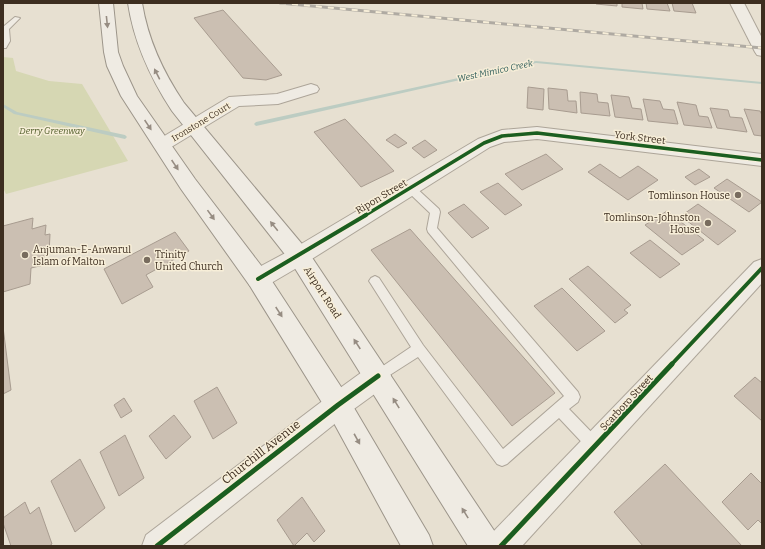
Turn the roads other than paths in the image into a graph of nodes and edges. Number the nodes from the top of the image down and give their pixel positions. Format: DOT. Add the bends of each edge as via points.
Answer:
graph roads {
  1 [pos="106,3"];
  2 [pos="135,3"];
  3 [pos="736,3"];
  4 [pos="3,23"];
  5 [pos="3,46"];
  6 [pos="762,52"];
  7 [pos="311,89"];
  8 [pos="194,126"];
  9 [pos="515,134"];
  10 [pos="162,145"];
  11 [pos="762,160"];
  12 [pos="410,188"];
  13 [pos="299,256"];
  14 [pos="762,268"];
  15 [pos="258,279"];
  16 [pos="375,281"];
  17 [pos="419,349"];
  18 [pos="378,376"];
  19 [pos="338,405"];
  20 [pos="560,410"];
  21 [pos="595,446"];
  22 [pos="157,546"];
  23 [pos="418,546"];
  24 [pos="486,546"];
  25 [pos="500,546"];
  1 -- 10 [label="main road, one-way" via="109,40 115,66 129,96"];
  8 -- 2 [label="main road, Airport Road, one-way" via="164,87 153,66 140,29"];
  3 -- 6 [label="main road"];
  4 -- 5 [label="lane" via="14,18 6,28"];
  7 -- 8 [label="main road, Ironstone Court" via="278,99 235,101"];
  8 -- 10 [label="main road, Ironstone Court"];
  13 -- 8 [label="main road, Airport Road, one-way"];
  9 -- 11 [label="main road, York Street" via="537,133"];
  9 -- 12 [label="main road, Ripon Street" via="484,143"];
  10 -- 15 [label="main road, one-way"];
  12 -- 13 [label="main road, Ripon Street"];
  12 -- 20 [label="lane" via="435,212 432,230 573,397"];
  13 -- 15 [label="main road, Ripon Street"];
  18 -- 13 [label="main road, Airport Road, one-way"];
  14 -- 21 [label="main road, Scarboro Street"];
  15 -- 19 [label="main road, one-way"];
  16 -- 17 [label="lane"];
  17 -- 18 [label="lane"];
  17 -- 20 [label="lane" via="502,459"];
  18 -- 19 [label="main road, Churchill Avenue"];
  24 -- 18 [label="main road, Airport Road, one-way"];
  19 -- 22 [label="main road, Churchill Avenue"];
  19 -- 23 [label="main road, one-way"];
  20 -- 21 [label="lane"];
  21 -- 25 [label="main road, Scarboro Street"];
}
